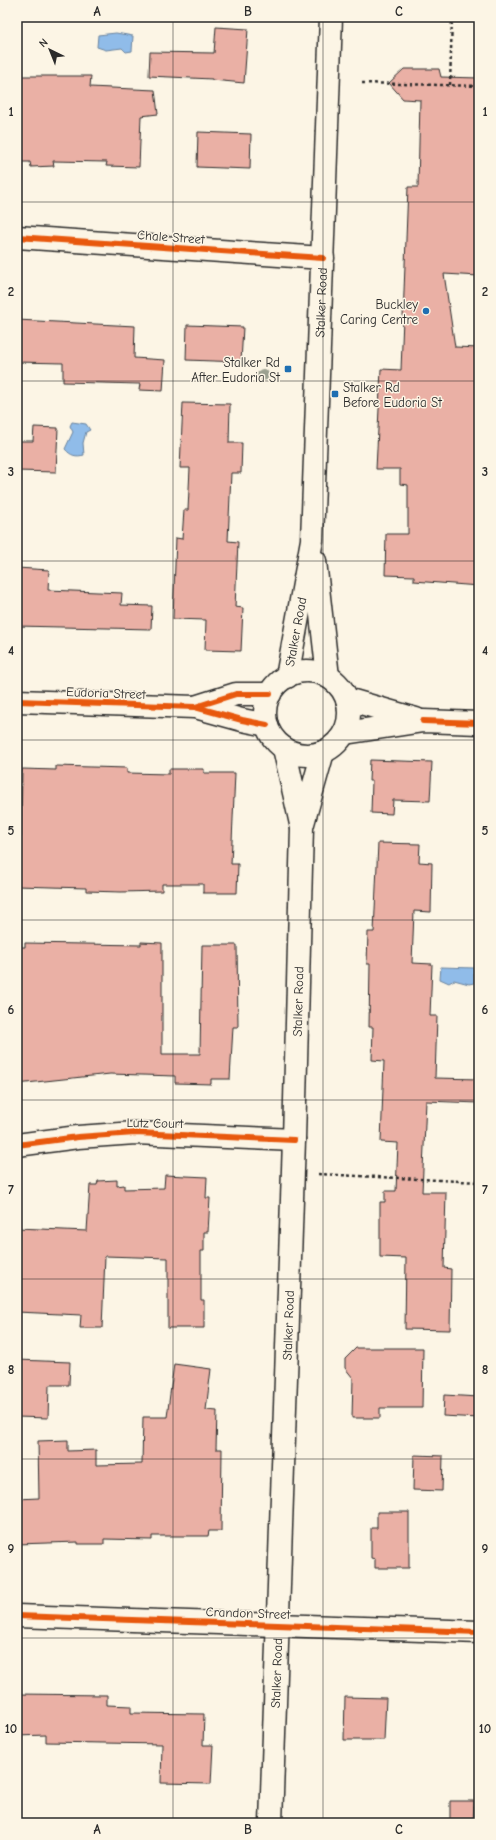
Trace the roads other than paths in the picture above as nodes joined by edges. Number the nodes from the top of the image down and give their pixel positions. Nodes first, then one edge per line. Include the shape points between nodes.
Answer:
1 (331, 17) edge
2 (17, 237) edge
3 (323, 258) junction
4 (312, 540) junction
5 (287, 677) junction
6 (328, 677) junction
7 (270, 694) junction
8 (347, 699) junction
9 (17, 701) edge
10 (195, 707) junction
11 (423, 721) junction
12 (479, 722) edge
13 (267, 725) junction
14 (345, 733) junction
15 (284, 748) junction
16 (323, 752) junction
17 (302, 827) junction
18 (294, 1140) junction
19 (17, 1145) edge
20 (17, 1616) edge
21 (277, 1625) junction
22 (479, 1632) edge
23 (271, 1823) edge

1 - 3 main road, Stalker Road
2 - 3 main road, Chale Street
3 - 4 main road, Stalker Road
4 - 5 main road, Stalker Road
4 - 6 main road, Stalker Road
5 - 6 main road via 300,672 315,672
5 - 7 main road
6 - 8 main road via 339,686
7 - 10 main road, Eudoria Street via 236,694
7 - 13 main road via 266,711
8 - 11 main road
8 - 14 main road via 349,710
9 - 10 main road, Eudoria Street
10 - 13 main road, Eudoria Street
11 - 12 main road
11 - 14 main road
13 - 15 main road via 271,734
14 - 16 main road via 336,744
15 - 16 main road via 296,754 310,755
15 - 17 main road, Stalker Road
16 - 17 main road, Stalker Road
17 - 18 main road, Stalker Road
18 - 19 main road, Lutz Court via 135,1132
18 - 21 main road, Stalker Road
20 - 21 main road, Crandon Street
21 - 22 main road, Crandon Street
21 - 23 main road, Stalker Road

